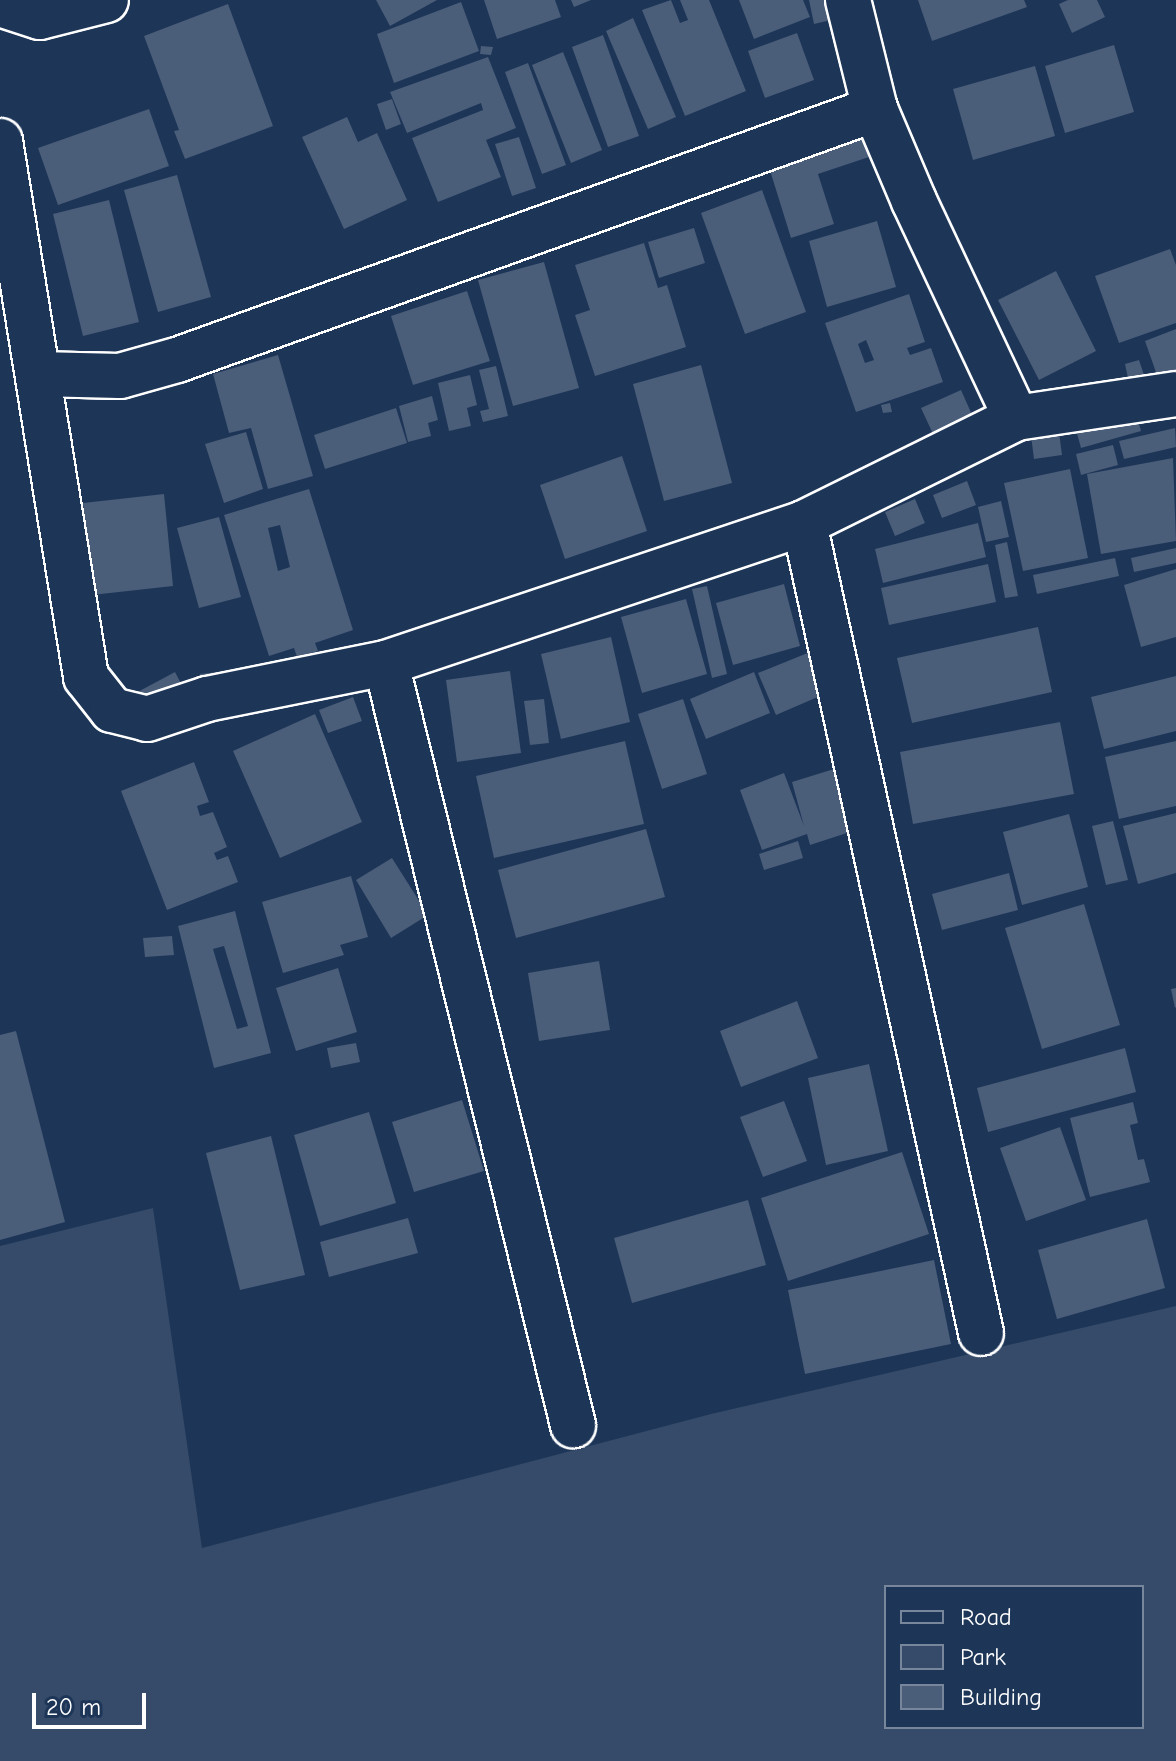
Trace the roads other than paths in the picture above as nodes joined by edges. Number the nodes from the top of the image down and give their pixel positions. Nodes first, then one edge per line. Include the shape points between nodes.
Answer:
1 (106, 0) edge
2 (848, 0) edge
3 (0, 4) edge
4 (875, 109) junction
5 (0, 141) edge
6 (38, 374) junction
7 (1176, 394) edge
8 (1016, 418) junction
9 (804, 523) junction
10 (386, 663) junction
11 (981, 1333) dead end
12 (573, 1425) dead end

1 - 3 street via 40,17
2 - 4 street
4 - 6 street via 177,360 120,376
4 - 8 street
5 - 6 street
6 - 10 street via 86,677 112,710 147,719 207,699
7 - 8 street
8 - 9 street
9 - 10 street
9 - 11 street
10 - 12 street

